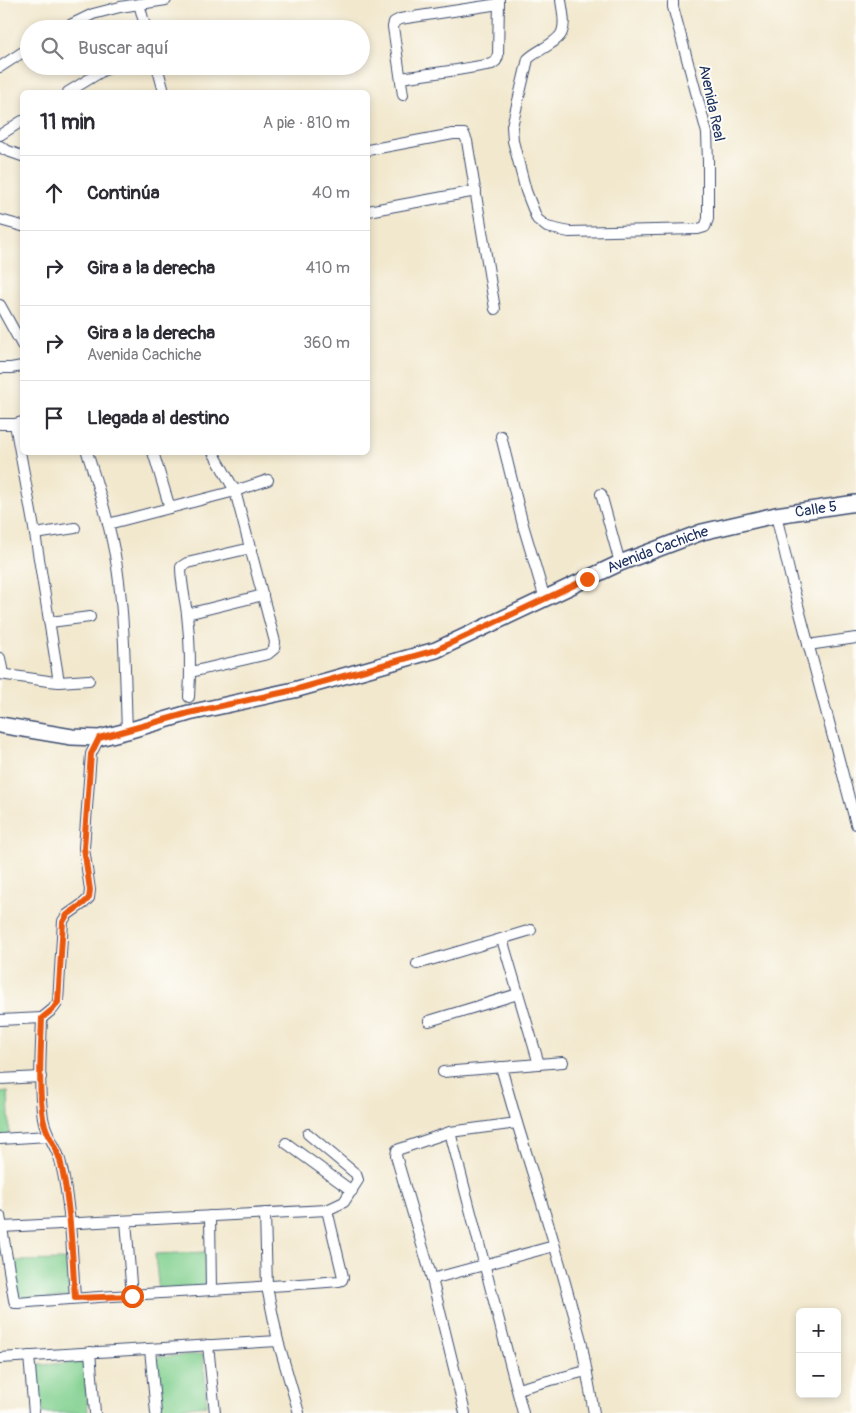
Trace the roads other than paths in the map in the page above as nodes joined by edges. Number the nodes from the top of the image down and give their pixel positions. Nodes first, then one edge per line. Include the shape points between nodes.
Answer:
1 (99, 0) edge
2 (166, 0) edge
3 (561, 0) edge
4 (673, 0) edge
5 (499, 2) edge
6 (138, 4) junction
7 (102, 12) junction
8 (79, 20) edge
9 (143, 20) edge
10 (20, 54) edge
11 (0, 67) edge
12 (96, 75) edge
13 (159, 75) edge
14 (401, 78) junction
15 (71, 90) edge
16 (163, 90) edge
17 (403, 95) dead end
18 (20, 122) edge
19 (0, 134) edge
20 (0, 146) edge
21 (370, 150) edge
22 (20, 155) edge
23 (476, 191) junction
24 (370, 211) edge
25 (0, 220) edge
26 (20, 225) edge
27 (0, 305) edge
28 (495, 308) dead end
29 (20, 341) edge
30 (20, 366) edge
31 (0, 368) edge
32 (19, 423) edge
33 (0, 424) edge
34 (501, 436) dead end
35 (24, 455) edge
36 (88, 455) edge
37 (154, 455) edge
38 (215, 455) edge
39 (268, 480) dead end
40 (235, 491) junction
41 (601, 494) dead end
42 (856, 503) edge
43 (170, 508) junction
44 (776, 515) junction
45 (108, 524) junction
46 (75, 528) dead end
47 (35, 534) junction
48 (251, 548) junction
49 (620, 563) junction
50 (263, 595) junction
51 (545, 599) junction
52 (187, 614) junction
53 (90, 617) dead end
54 (50, 622) junction
55 (856, 638) edge
56 (808, 645) junction
57 (0, 658) edge
58 (191, 672) junction
59 (1, 674) edge
60 (89, 680) dead end
61 (59, 682) junction
62 (189, 697) dead end
63 (0, 725) edge
64 (127, 731) junction
65 (99, 738) junction
66 (856, 824) edge
67 (531, 930) dead end
68 (502, 940) junction
69 (417, 964) dead end
70 (518, 994) junction
71 (42, 1018) junction
72 (0, 1020) edge
73 (430, 1021) dead end
74 (563, 1062) dead end
75 (539, 1064) junction
76 (501, 1067) junction
77 (444, 1072) dead end
78 (41, 1077) junction
79 (0, 1079) edge
80 (517, 1123) junction
81 (450, 1132) junction
82 (308, 1134) dead end
83 (48, 1136) junction
84 (0, 1139) edge
85 (286, 1143) dead end
86 (352, 1191) junction
87 (327, 1210) junction
88 (265, 1213) junction
89 (0, 1216) edge
90 (210, 1216) junction
91 (126, 1221) junction
92 (70, 1224) junction
93 (2, 1228) junction
94 (554, 1246) junction
95 (484, 1265) junction
96 (432, 1279) junction
97 (267, 1287) junction
98 (211, 1290) junction
99 (132, 1296) junction
100 (75, 1298) junction
101 (278, 1341) junction
102 (208, 1345) junction
103 (150, 1349) junction
104 (90, 1352) junction
105 (29, 1356) junction
106 (0, 1358) edge
107 (586, 1371) junction
108 (517, 1389) junction
109 (34, 1413) edge
110 (95, 1413) edge
111 (156, 1413) edge
112 (215, 1413) edge
113 (299, 1413) edge
114 (466, 1413) edge
115 (523, 1413) edge
116 (594, 1413) edge

1 - 7 street
2 - 6 street
3 - 4 street, Avenida Real via 563,31 557,40 528,59 512,126 526,191 537,219 547,227 569,232 690,230 705,226 708,219 706,133
5 - 14 street via 496,61
5 - 14 street via 394,22
6 - 7 street
6 - 9 street
7 - 8 street
10 - 11 street
12 - 15 street
13 - 16 street
14 - 17 street
18 - 19 street
20 - 22 street
21 - 23 street via 464,134
23 - 24 street
23 - 28 street
25 - 26 street
27 - 29 street
30 - 31 street
32 - 33 street
34 - 51 street
35 - 47 street
36 - 45 street
37 - 43 street
38 - 40 street
39 - 40 street
40 - 43 street
40 - 48 street
41 - 49 street
42 - 44 street, Calle 5
43 - 45 street
44 - 49 street, Avenida Cachiche via 702,532
44 - 56 street
45 - 64 street via 117,568 122,622
46 - 47 street
47 - 54 street
48 - 50 street
48 - 52 street via 181,567
49 - 51 street, Avenida Cachiche
50 - 52 street
50 - 58 street via 274,649 268,654
51 - 64 street, Avenida Cachiche via 436,650 294,690 189,713
52 - 58 street
53 - 54 street
54 - 61 street
55 - 56 street
56 - 66 street
57 - 59 street
58 - 62 street
59 - 61 street
60 - 61 street
63 - 65 street, Avenida Cachiche
64 - 65 street, Avenida Cachiche
65 - 71 street via 91,754 84,848 89,898 63,922 58,1002
67 - 68 street
68 - 69 street
68 - 70 street
70 - 73 street
70 - 75 street
71 - 72 street
71 - 78 street
74 - 75 street
75 - 76 street
76 - 77 street
76 - 80 street
78 - 79 street
78 - 83 street via 43,1118
80 - 81 street
80 - 94 street
81 - 95 street
81 - 96 street via 397,1150 396,1156
82 - 86 street via 356,1174 358,1180
83 - 84 street
83 - 92 street via 61,1162
85 - 86 street
86 - 87 street via 344,1202
87 - 88 street
87 - 97 street via 342,1280
88 - 90 street
88 - 97 street
89 - 93 street
90 - 91 street
90 - 98 street
91 - 92 street
91 - 99 street
92 - 93 street
92 - 100 street
93 - 100 street via 15,1302
94 - 95 street
94 - 107 street via 581,1340
95 - 96 street
95 - 108 street
96 - 114 street
97 - 98 street
97 - 101 street
98 - 99 street
99 - 100 street
101 - 102 street
101 - 113 street
102 - 103 street
102 - 112 street
103 - 104 street
103 - 111 street
104 - 105 street
104 - 110 street
105 - 106 street
105 - 109 street
107 - 108 street
107 - 116 street
108 - 115 street

